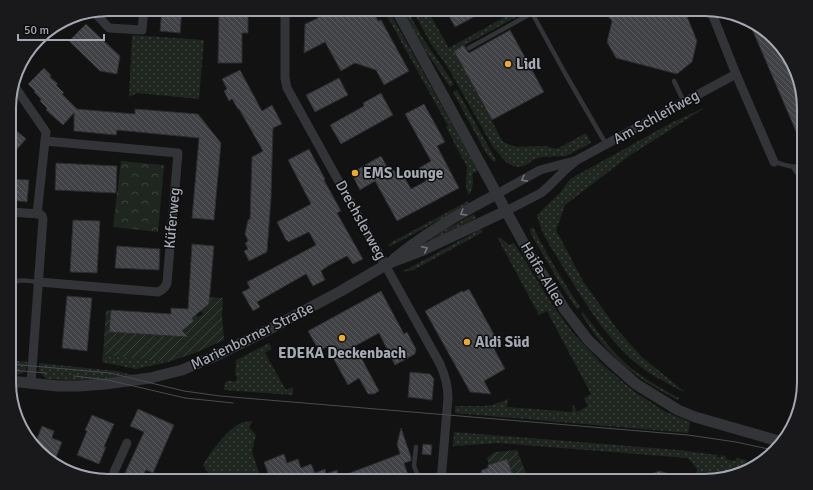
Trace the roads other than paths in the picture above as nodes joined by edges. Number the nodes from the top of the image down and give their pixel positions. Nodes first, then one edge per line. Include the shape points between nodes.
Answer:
1 (143, 16) edge
2 (285, 16) edge
3 (400, 16) edge
4 (527, 16) edge
5 (534, 16) edge
6 (99, 17) edge
7 (713, 17) edge
8 (469, 48) dead end
9 (736, 74) junction
10 (674, 81) dead end
11 (18, 91) edge
12 (684, 102) junction
13 (45, 141) junction
14 (606, 144) junction
15 (577, 160) junction
16 (774, 162) joint
17 (793, 167) junction
18 (797, 167) edge
19 (797, 173) dead end
20 (497, 194) junction
21 (506, 211) junction
22 (16, 212) edge
23 (37, 214) junction
24 (387, 264) junction
25 (16, 281) edge
26 (39, 282) junction
27 (16, 382) edge
28 (31, 383) junction
29 (776, 440) edge
30 (127, 443) dead end
31 (416, 447) dead end
32 (113, 474) edge
33 (417, 474) edge
34 (442, 474) edge

1 - 6 street via 142,30 109,28
2 - 24 street, Drechslerweg via 286,84
3 - 20 street, Haifa-Allee
4 - 8 lane
5 - 14 lane
7 - 9 street
9 - 12 street, Am Schleifweg
9 - 16 street
10 - 12 lane
11 - 13 street via 46,132
12 - 14 street, Am Schleifweg
13 - 23 street
13 - 26 street, Küferweg via 178,153 165,288 158,292
14 - 15 street, Am Schleifweg
15 -> 20 street, Am Schleifweg via 540,170
15 - 21 street, Am Schleifweg via 541,193
16 - 17 lane
17 - 18 lane
17 - 19 lane
20 - 21 street, Haifa-Allee
20 -> 24 street, Marienborner Straße via 424,236
24 -> 21 street, Marienborner Straße
21 - 29 street, Haifa-Allee via 565,310 588,340 636,384 695,418
22 - 23 street
23 - 26 street via 43,219
24 - 28 street, Marienborner Straße via 268,330 182,370 150,378 105,384 58,386
24 - 34 street, Drechslerweg via 445,376 448,398
25 - 26 lane
26 - 28 street
27 - 28 street, Marienborner Straße
30 - 32 street
31 - 33 lane via 414,466

